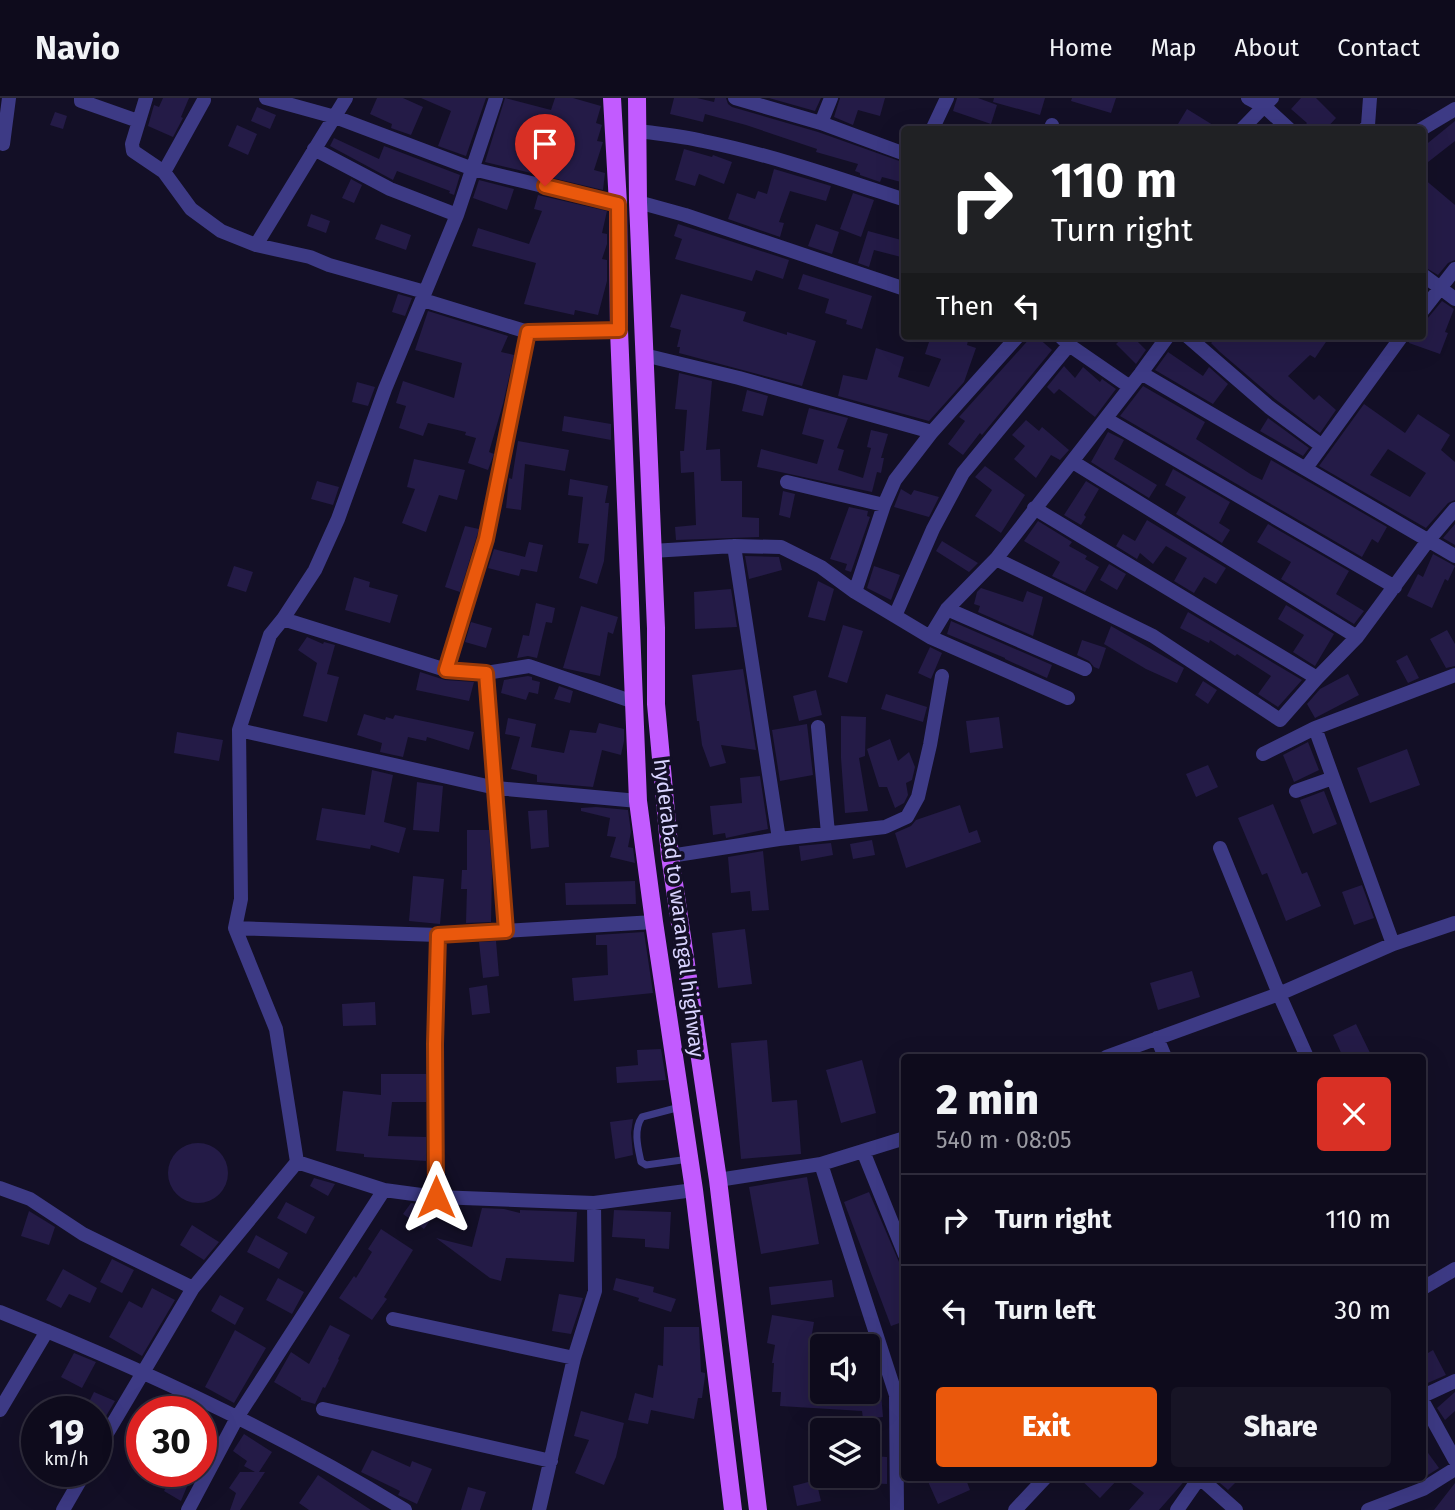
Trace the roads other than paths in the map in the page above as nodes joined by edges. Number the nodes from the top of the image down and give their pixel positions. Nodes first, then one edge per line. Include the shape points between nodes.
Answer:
1 (9, 98) edge
2 (146, 98) edge
3 (266, 98) edge
4 (346, 98) edge
5 (496, 98) edge
6 (611, 98) edge
7 (637, 98) edge
8 (734, 98) edge
9 (831, 98) edge
10 (947, 98) edge
11 (1248, 98) edge
12 (1370, 98) edge
13 (80, 99) edge
14 (204, 100) dead end
15 (1268, 102) edge
16 (1455, 109) edge
17 (335, 117) junction
18 (138, 121) junction
19 (821, 123) junction
20 (934, 126) edge
21 (1245, 126) edge
22 (1287, 126) edge
23 (1367, 126) edge
24 (1426, 126) edge
25 (639, 131) junction
26 (3, 144) dead end
27 (314, 149) junction
28 (901, 153) edge
29 (473, 169) junction
30 (164, 172) junction
31 (901, 199) edge
32 (638, 202) junction
33 (618, 204) junction
34 (457, 215) junction
35 (256, 245) junction
36 (1455, 269) edge
37 (1426, 277) edge
38 (1440, 287) junction
39 (901, 288) edge
40 (424, 296) junction
41 (1455, 299) edge
42 (1426, 306) edge
43 (619, 330) junction
44 (528, 332) junction
45 (1014, 340) edge
46 (1165, 340) edge
47 (1192, 340) edge
48 (1399, 340) edge
49 (1065, 341) edge
50 (644, 355) junction
51 (1141, 373) junction
52 (1130, 387) junction
53 (1106, 419) junction
54 (932, 432) junction
55 (1322, 446) junction
56 (1073, 463) junction
57 (1306, 468) junction
58 (788, 482) dead end
59 (884, 505) junction
60 (1034, 508) junction
61 (1455, 509) edge
62 (1427, 542) junction
63 (733, 546) junction
64 (652, 551) junction
65 (1455, 556) edge
66 (996, 559) junction
67 (1395, 587) junction
68 (855, 592) junction
69 (947, 609) junction
70 (895, 616) junction
71 (284, 619) junction
72 (930, 637) junction
73 (1357, 637) junction
74 (1085, 669) dead end
75 (446, 670) junction
76 (486, 673) junction
77 (1455, 675) edge
78 (942, 676) dead end
79 (1317, 677) junction
80 (1068, 698) dead end
81 (634, 702) junction
82 (818, 727) dead end
83 (1315, 728) junction
84 (239, 730) junction
85 (1263, 754) dead end
86 (1333, 778) junction
87 (496, 788) junction
88 (1296, 791) dead end
89 (638, 801) junction
90 (828, 833) junction
91 (779, 839) junction
92 (1220, 848) dead end
93 (670, 856) junction
94 (654, 922) junction
95 (1455, 923) edge
96 (235, 928) junction
97 (506, 931) junction
98 (438, 935) junction
99 (1393, 944) junction
100 (1279, 993) junction
101 (1157, 1038) junction
102 (1113, 1054) edge
103 (1164, 1054) edge
104 (1306, 1054) edge
105 (681, 1107) junction
106 (901, 1139) edge
107 (863, 1151) junction
108 (689, 1159) junction
109 (297, 1162) junction
110 (821, 1164) junction
111 (718, 1180) junction
112 (0, 1188) edge
113 (694, 1189) junction
114 (384, 1190) junction
115 (436, 1197) junction
116 (594, 1203) junction
117 (901, 1245) edge
118 (1455, 1269) edge
119 (1426, 1286) edge
120 (193, 1288) junction
121 (0, 1312) edge
122 (393, 1319) dead end
123 (47, 1331) junction
124 (574, 1358) junction
125 (141, 1374) junction
126 (1455, 1381) edge
127 (1426, 1395) edge
128 (1426, 1407) edge
129 (323, 1409) dead end
130 (0, 1410) edge
131 (238, 1416) junction
132 (112, 1424) edge
133 (1455, 1460) edge
134 (551, 1461) junction
135 (1455, 1469) edge
136 (1042, 1481) edge
137 (1197, 1481) edge
138 (1204, 1481) edge
139 (76, 1487) edge
140 (63, 1510) edge
141 (188, 1510) edge
142 (405, 1510) edge
143 (539, 1510) edge
144 (733, 1510) edge
145 (758, 1510) edge
146 (897, 1510) edge
147 (1015, 1510) edge
148 (1177, 1510) edge
149 (1236, 1510) edge
150 (1368, 1510) edge

1 - 26 street
2 - 18 street
3 - 17 street
4 - 17 street
5 - 29 street
6 - 33 main road, hyderabad to warangal highway
7 - 25 main road
8 - 19 street
9 - 19 street
10 - 20 street
11 - 15 street
12 - 23 street
13 - 18 street
14 - 30 street
15 - 21 street
15 - 22 street
16 - 24 street
17 - 27 street
17 - 29 street
18 - 30 street via 133,151
19 - 28 street
25 - 31 street via 729,147
25 - 32 main road
27 - 34 street via 390,189
27 - 35 street
29 - 33 street
29 - 34 street
30 - 35 street via 191,208 221,231
32 - 39 street
32 - 50 main road
33 - 43 main road, hyderabad to warangal highway
34 - 40 street
35 - 40 street via 300,254
36 - 38 street
37 - 38 street
38 - 41 street
38 - 42 street
40 - 44 street
40 - 71 street via 329,539
43 - 44 street
43 - 81 main road, hyderabad to warangal highway
44 - 75 street via 486,539
45 - 54 street
46 - 51 street
47 - 55 street
48 - 55 street
49 - 52 street
49 - 70 street via 963,473
50 - 54 street
50 - 64 main road
51 - 52 street
51 - 57 street
52 - 53 street
53 - 56 street
53 - 67 street
54 - 59 street via 895,480
55 - 57 street
56 - 60 street
56 - 73 street
57 - 62 street
58 - 59 street
59 - 68 street
60 - 66 street
60 - 79 street
61 - 62 street
62 - 65 street
62 - 67 street
63 - 64 street
63 - 68 street via 781,547 821,567
63 - 91 street
64 - 93 main road via 656,704
66 - 69 street
66 - 79 street via 1153,636 1280,720
67 - 73 street
68 - 70 street
69 - 72 street
69 - 74 street
70 - 72 street
71 - 75 street
71 - 84 street via 270,635
72 - 80 street
73 - 79 street
75 - 76 street
76 - 81 street via 529,666
76 - 87 street
77 - 83 street
78 - 90 street via 918,797 906,817 885,827
81 - 89 main road, hyderabad to warangal highway
82 - 90 street
83 - 85 street
83 - 86 street
84 - 87 street
84 - 96 street via 240,899
86 - 88 street
86 - 99 street
87 - 89 street
87 - 97 street
89 - 94 main road, hyderabad to warangal highway
90 - 91 street
91 - 93 street
92 - 100 street
93 - 111 main road
94 - 97 street
94 - 105 main road, hyderabad to warangal highway
95 - 99 street
96 - 98 street
96 - 109 street via 276,1029
97 - 98 street
98 - 115 street
99 - 100 street
100 - 101 street
100 - 104 street
101 - 102 street
101 - 103 street
105 - 108 main road, hyderabad to warangal highway
105 - 108 lane via 642,1117 637,1125 639,1153 646,1165
106 - 107 street
107 - 110 street
107 - 117 street
108 - 113 main road, hyderabad to warangal highway
109 - 114 street
109 - 120 street
110 - 111 street
110 - 146 street via 897,1395
111 - 145 main road
112 - 120 street via 30,1199 83,1234
113 - 116 street
113 - 144 main road, hyderabad to warangal highway
114 - 115 street
114 - 131 street
115 - 116 street
116 - 124 street via 595,1291
118 - 119 street
120 - 125 street
121 - 123 street
122 - 124 street
123 - 125 street
123 - 130 street
124 - 134 street
125 - 131 street
125 - 132 street
126 - 127 street
128 - 133 street
129 - 134 street
131 - 141 street
131 - 142 street
134 - 143 street
135 - 150 street via 1423,1489
136 - 147 street
137 - 148 street
138 - 149 street
139 - 140 street

